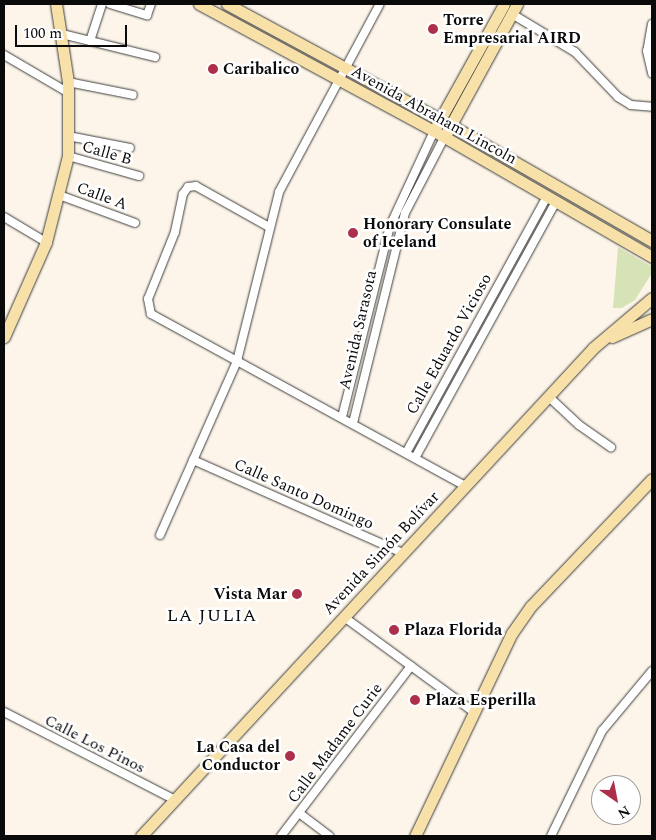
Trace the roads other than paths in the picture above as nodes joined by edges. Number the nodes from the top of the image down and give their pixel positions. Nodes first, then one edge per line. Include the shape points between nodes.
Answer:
1 (102, 4) edge
2 (110, 4) edge
3 (151, 4) edge
4 (199, 4) edge
5 (227, 4) edge
6 (380, 4) edge
7 (504, 4) edge
8 (55, 5) edge
9 (514, 9) edge
10 (652, 24) edge
11 (62, 34) junction
12 (90, 42) junction
13 (4, 55) edge
14 (155, 57) dead end
15 (345, 69) junction
16 (652, 72) edge
17 (339, 80) junction
18 (69, 88) junction
19 (133, 95) dead end
20 (652, 107) edge
21 (445, 123) junction
22 (434, 131) junction
23 (68, 136) junction
24 (444, 138) junction
25 (130, 148) dead end
26 (68, 156) junction
27 (139, 176) dead end
28 (557, 187) junction
29 (59, 195) junction
30 (551, 199) junction
31 (4, 217) edge
32 (135, 223) dead end
33 (269, 227) junction
34 (652, 241) edge
35 (46, 242) junction
36 (652, 257) edge
37 (381, 260) junction
38 (391, 262) junction
39 (490, 298) junction
40 (652, 298) edge
41 (500, 302) junction
42 (652, 319) edge
43 (4, 337) edge
44 (593, 348) junction
45 (359, 350) junction
46 (369, 352) junction
47 (236, 361) junction
48 (549, 397) junction
49 (342, 417) junction
50 (353, 423) junction
51 (611, 447) dead end
52 (406, 452) junction
53 (415, 458) junction
54 (193, 460) junction
55 (652, 479) edge
56 (466, 486) junction
57 (160, 535) dead end
58 (403, 553) junction
59 (344, 617) junction
60 (411, 666) junction
61 (652, 671) edge
62 (4, 712) edge
63 (474, 712) junction
64 (175, 800) junction
65 (299, 813) junction
66 (141, 836) edge
67 (281, 836) edge
68 (329, 836) edge
69 (415, 836) edge
70 (551, 836) edge

1 - 12 street
2 - 3 street via 147,15
4 - 17 main road, Avenida Abraham Lincoln
5 - 15 main road, Avenida Abraham Lincoln
6 - 15 street
7 - 21 main road, Avenida Sarasota
8 - 11 main road
9 - 20 street via 575,52 618,98 631,105
9 - 21 main road, Avenida Sarasota
10 - 16 street via 647,51
11 - 12 street
11 - 18 main road
12 - 14 street
13 - 18 street
15 - 17 street
15 - 21 main road, Avenida Abraham Lincoln
17 - 22 main road, Avenida Abraham Lincoln
17 - 33 street via 280,192
18 - 19 street
18 - 23 main road
21 - 22 main road, Avenida Sarasota
21 - 24 main road, Avenida Sarasota
21 - 28 main road, Avenida Abraham Lincoln
22 - 24 main road, Avenida Abraham Lincoln
22 - 37 street, Avenida Sarasota via 396,208
23 - 25 street, Calle B
23 - 26 main road
24 - 30 main road, Avenida Abraham Lincoln
24 - 38 street, Avenida Sarasota via 405,213
26 - 27 street, Calle B
26 - 29 main road
28 - 30 main road
28 - 34 main road, Avenida Abraham Lincoln
29 - 32 street, Calle A
29 - 35 main road
30 - 36 main road, Avenida Abraham Lincoln
30 - 39 street, Calle Eduardo Vicioso
30 - 41 street, Calle Eduardo Vicioso
31 - 35 street
33 - 47 street
33 - 47 street via 196,186 188,186 183,194 175,232 148,299 148,309 155,317
35 - 43 main road
37 - 38 street
37 - 45 street, Avenida Sarasota
38 - 46 street, Avenida Sarasota
39 - 41 street
39 - 52 street, Calle Eduardo Vicioso
40 - 44 main road, Avenida Simón Bolívar
41 - 53 street, Calle Eduardo Vicioso
42 - 44 main road
44 - 48 main road, Avenida Simón Bolívar
45 - 46 street
45 - 49 street, Avenida Sarasota
46 - 50 street, Avenida Sarasota
47 - 49 street
47 - 54 street
48 - 51 street via 579,425
48 - 56 main road, Avenida Simón Bolívar
49 - 50 street
50 - 52 street
52 - 53 street
53 - 56 street
54 - 57 street
54 - 58 street, Calle Santo Domingo
55 - 63 main road via 532,606 505,645
56 - 58 main road, Avenida Simón Bolívar
58 - 59 main road, Avenida Simón Bolívar
59 - 60 street
59 - 64 main road, Avenida Simón Bolívar
60 - 63 street
60 - 65 street, Calle Madame Curie
61 - 70 street via 602,731
62 - 64 street, Calle Los Pinos
63 - 69 main road
64 - 66 main road, Avenida Simón Bolívar
65 - 67 street, Calle Madame Curie
65 - 68 street

